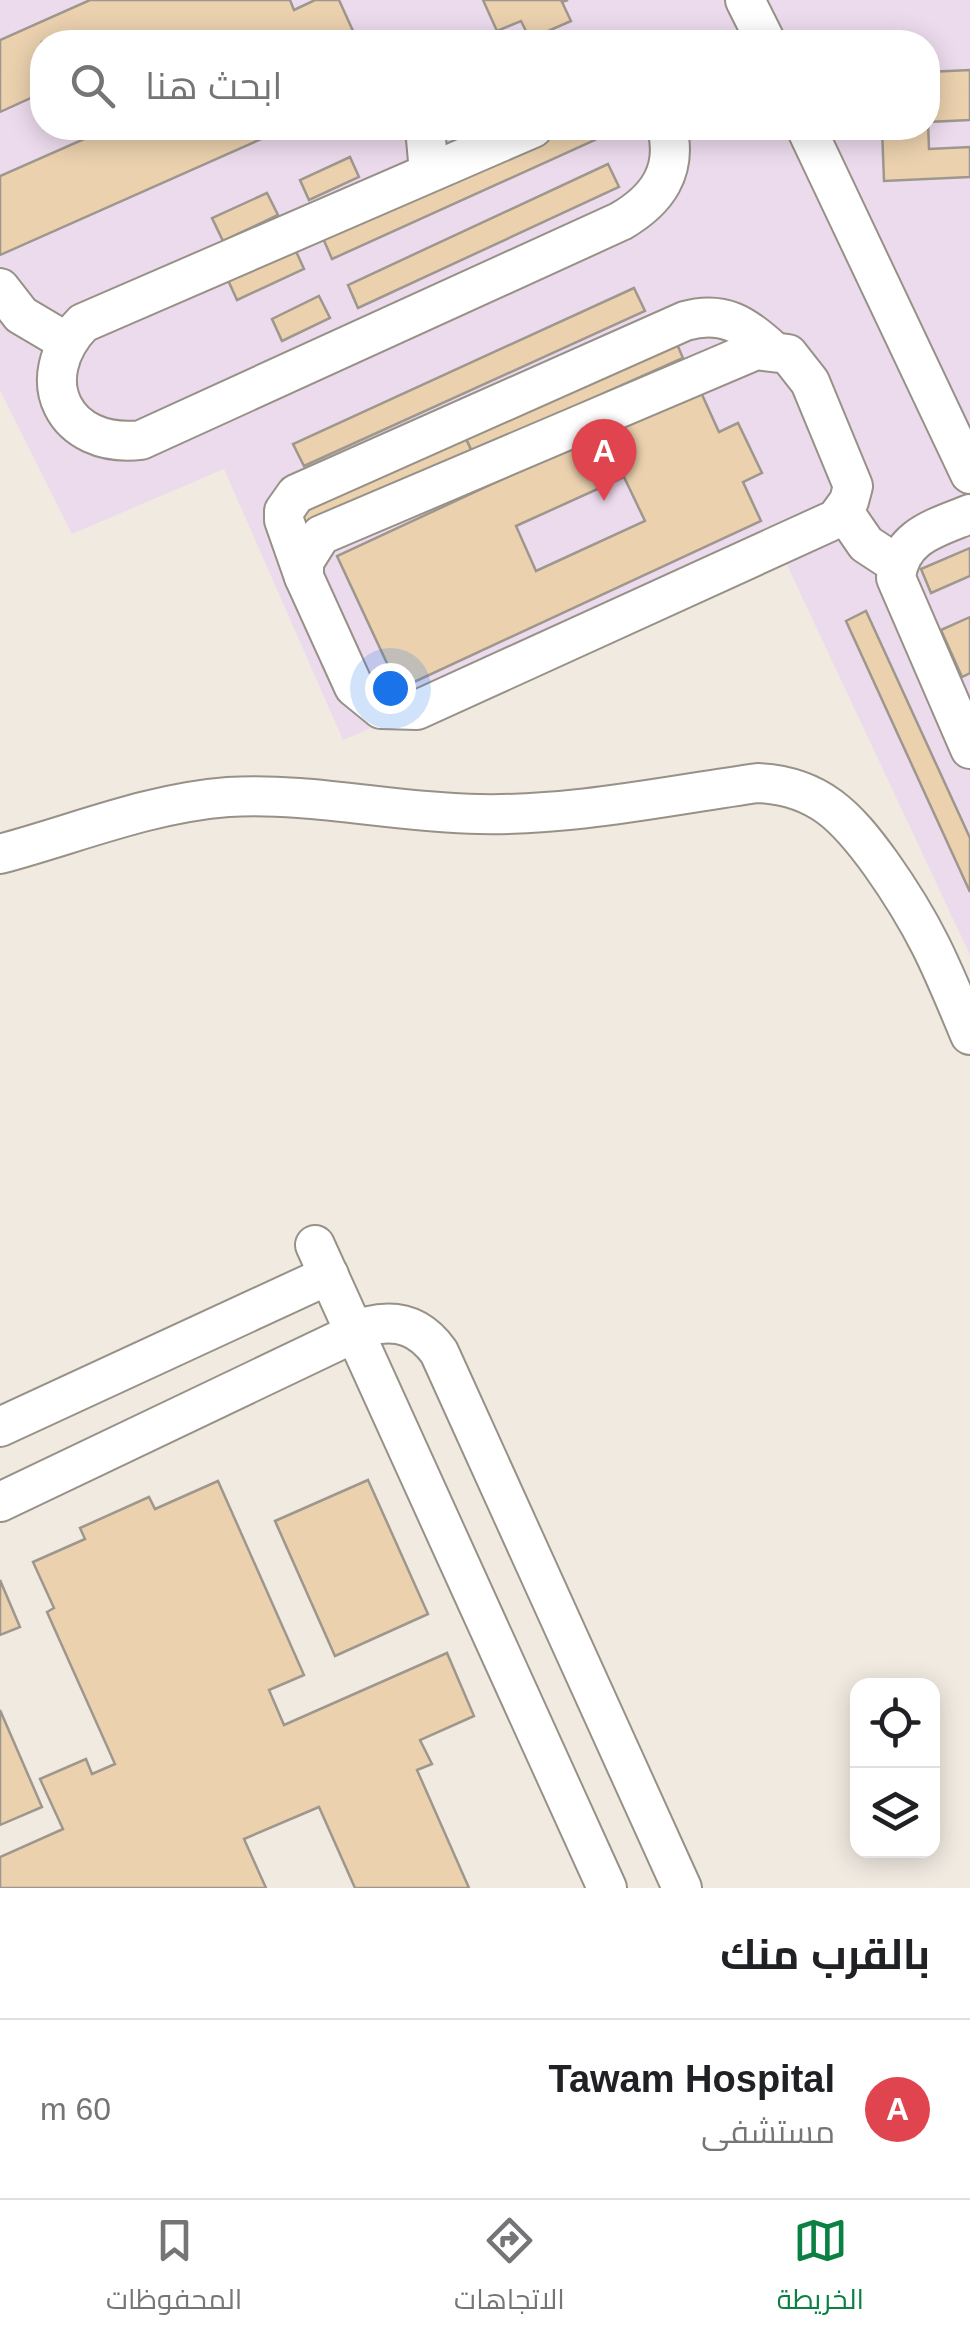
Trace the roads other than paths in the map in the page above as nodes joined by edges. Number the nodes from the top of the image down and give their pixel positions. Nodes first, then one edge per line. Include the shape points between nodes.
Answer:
1 (426, 140) edge
2 (505, 140) edge
3 (668, 140) edge
4 (812, 140) edge
5 (429, 172) junction
6 (0, 288) edge
7 (65, 341) junction
8 (772, 350) junction
9 (970, 474) edge
10 (844, 512) junction
11 (970, 514) edge
12 (898, 565) junction
13 (304, 577) junction
14 (970, 749) edge
15 (0, 854) edge
16 (970, 1035) edge
17 (356, 1333) junction
18 (0, 1427) edge
19 (0, 1502) edge
20 (607, 1888) edge
21 (682, 1888) edge

1 - 5 lane
2 - 5 lane
3 - 7 lane via 669,167 660,190 642,208 141,440 96,437 63,407 56,385
4 - 9 lane
5 - 7 lane via 82,323
6 - 7 lane via 21,315
8 - 10 lane via 788,354 810,382 849,472
8 - 13 lane via 735,356 321,536 304,562
8 - 13 lane via 721,316 686,321 296,494 284,520
10 - 12 lane via 866,544
10 - 13 lane via 451,695 399,712 382,709 354,687
11 - 12 lane via 916,538
12 - 14 lane via 898,590
15 - 16 lane via 134,814 230,797 530,814 778,784 819,797 854,826 930,937
17 - 18 lane via 322,1260
17 - 19 lane
17 - 20 lane
17 - 21 lane via 401,1324 417,1329 439,1352

